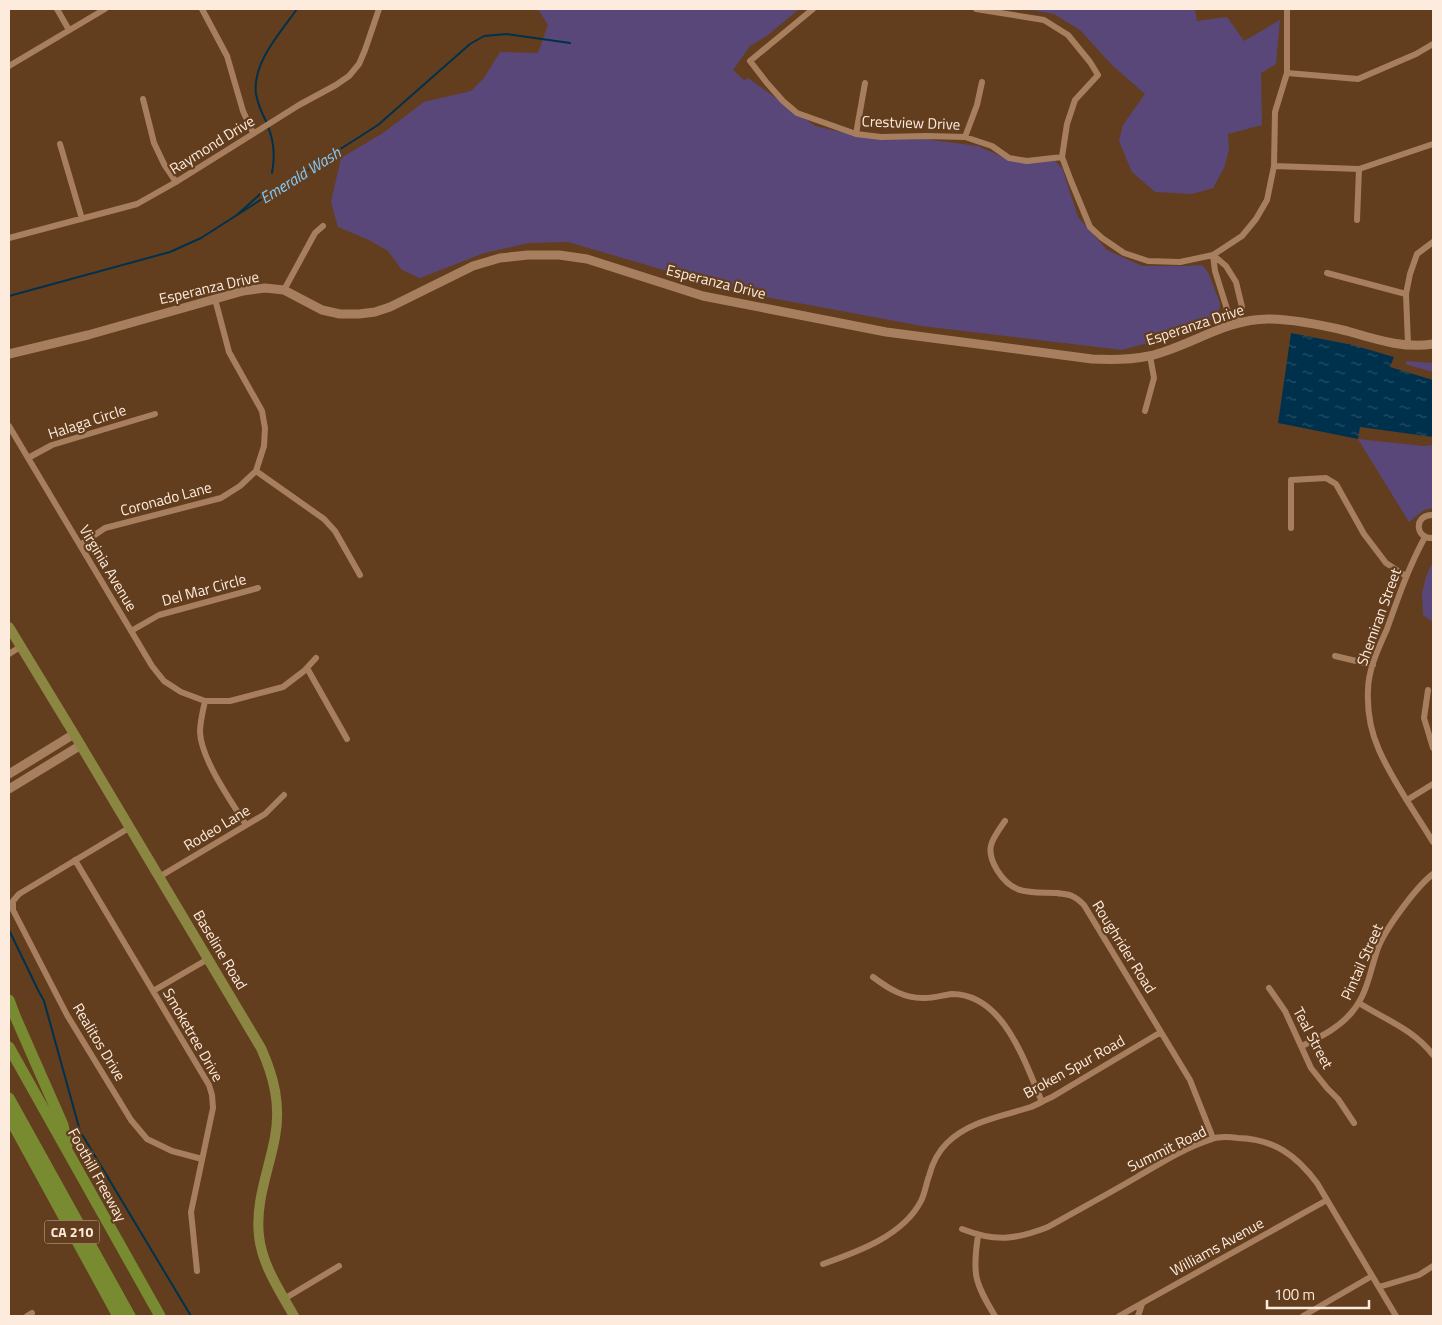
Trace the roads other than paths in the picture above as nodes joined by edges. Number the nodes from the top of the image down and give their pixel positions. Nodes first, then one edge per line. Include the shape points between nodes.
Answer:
1 (57, 9) edge
2 (105, 9) edge
3 (202, 9) edge
4 (379, 9) edge
5 (813, 9) edge
6 (976, 9) edge
7 (1287, 9) edge
8 (69, 30) junction
9 (1433, 44) edge
10 (9, 66) edge
11 (1287, 73) junction
12 (982, 82) dead end
13 (865, 83) dead end
14 (143, 99) dead end
15 (253, 133) junction
16 (856, 134) junction
17 (965, 137) junction
18 (60, 144) dead end
19 (1433, 144) edge
20 (1062, 157) junction
21 (1274, 166) junction
22 (1359, 169) junction
23 (176, 182) junction
24 (82, 219) junction
25 (1357, 220) dead end
26 (323, 226) dead end
27 (9, 238) edge
28 (1433, 242) edge
29 (1213, 255) junction
30 (1327, 273) dead end
31 (1233, 276) junction
32 (1220, 284) junction
33 (284, 290) junction
34 (1406, 294) junction
35 (215, 298) junction
36 (1238, 323) junction
37 (1408, 344) junction
38 (1433, 344) edge
39 (9, 354) edge
40 (1150, 356) junction
41 (1145, 411) dead end
42 (155, 414) dead end
43 (9, 426) edge
44 (28, 458) junction
45 (256, 471) junction
46 (1433, 514) edge
47 (1291, 528) dead end
48 (1425, 537) junction
49 (1433, 538) edge
50 (80, 545) junction
51 (360, 575) dead end
52 (1406, 576) junction
53 (258, 588) dead end
54 (9, 627) edge
55 (131, 631) junction
56 (20, 647) junction
57 (9, 654) edge
58 (1335, 656) dead end
59 (316, 658) dead end
60 (1372, 665) junction
61 (307, 668) junction
62 (1428, 690) dead end
63 (205, 701) junction
64 (74, 734) junction
65 (347, 739) dead end
66 (81, 745) junction
67 (1433, 748) edge
68 (9, 774) edge
69 (1433, 784) edge
70 (9, 789) edge
71 (284, 795) dead end
72 (1407, 800) junction
73 (1005, 821) dead end
74 (246, 825) junction
75 (129, 828) junction
76 (1433, 842) edge
77 (75, 860) junction
78 (1433, 874) edge
79 (159, 877) junction
80 (208, 959) junction
81 (873, 978) dead end
82 (1269, 988) dead end
83 (153, 992) junction
84 (9, 1000) edge
85 (1359, 1003) junction
86 (1161, 1032) junction
87 (1302, 1046) junction
88 (9, 1048) edge
89 (1433, 1056) edge
90 (9, 1060) edge
91 (9, 1098) edge
92 (1042, 1102) junction
93 (9, 1117) edge
94 (1354, 1122) dead end
95 (9, 1135) edge
96 (1213, 1138) junction
97 (26, 1148) junction
98 (70, 1156) junction
99 (202, 1159) junction
100 (1327, 1200) junction
101 (962, 1229) dead end
102 (978, 1236) junction
103 (823, 1264) dead end
104 (339, 1266) dead end
105 (1433, 1266) edge
106 (197, 1271) dead end
107 (1372, 1276) junction
108 (1379, 1287) junction
109 (284, 1299) junction
110 (1142, 1304) junction
111 (118, 1316) edge
112 (130, 1316) edge
113 (151, 1316) edge
114 (160, 1316) edge
115 (294, 1316) edge
116 (995, 1316) edge
117 (1119, 1316) edge
118 (1138, 1316) edge
119 (1303, 1316) edge
120 (1396, 1316) edge

1 - 8 street
2 - 8 street
3 - 15 street via 227,56
4 - 15 street, Raymond Drive via 359,64 349,76
5 - 16 street, Crestview Drive via 750,61 797,113
6 - 20 street via 1044,20 1068,35 1098,75 1075,100
7 - 11 street
8 - 10 street
9 - 11 street via 1358,79
11 - 21 street via 1275,112
12 - 17 street
13 - 16 street
14 - 23 street via 154,142
15 - 23 street, Raymond Drive
16 - 17 street, Crestview Drive
17 - 20 street, Crestview Drive via 992,146 1009,158 1027,161
18 - 24 street
19 - 22 street
20 - 29 street via 1090,227 1124,253 1148,261 1180,262
21 - 22 street
21 - 29 street via 1267,200 1256,219 1242,236
22 - 25 street
23 - 24 street, Raymond Drive via 137,204
24 - 27 street, Raymond Drive
26 - 33 street via 315,233
28 - 34 street via 1417,254
29 - 31 street
29 - 32 street
30 - 34 street
31 - 32 street via 1226,275
31 - 36 street via 1242,307
32 - 36 street via 1227,309
33 - 35 main road, Esperanza Drive via 265,288
33 - 40 main road, Esperanza Drive via 322,310 340,314 367,313 390,307 473,266 500,258 559,255 587,259 703,296 886,332 1092,359
34 - 37 street
35 - 39 main road, Esperanza Drive
35 - 45 street via 228,352 262,411 264,446
36 - 37 main road, Esperanza Drive via 1267,318 1292,320 1376,340
36 - 40 main road, Esperanza Drive
37 - 38 main road, Esperanza Drive
40 - 41 street via 1154,378
42 - 44 street, Halaga Circle via 59,443
43 - 44 street, Virginia Avenue
44 - 50 street, Virginia Avenue
45 - 50 street, Coronado Lane via 221,498 105,528
45 - 51 street via 324,519 335,531
46 - 48 street, Shemiran Street via 1420,521 1420,533
47 - 52 street via 1291,480 1326,478 1336,484 1364,534 1386,563
48 - 49 street
48 - 52 street, Shemiran Street
50 - 55 street, Virginia Avenue
52 - 60 street, Shemiran Street
53 - 55 street, Del Mar Circle via 160,615
54 - 56 main road, Baseline Road
55 - 63 street, Virginia Avenue via 164,681
56 - 57 street
56 - 64 main road, Baseline Road
58 - 60 street
59 - 61 street
60 - 72 street, Shemiran Street via 1368,689 1371,725 1379,750
61 - 63 street via 283,686 230,701
61 - 65 street
62 - 67 street via 1424,718
63 - 74 street via 200,731 203,747
64 - 66 main road, Baseline Road
64 - 68 main road
66 - 70 main road
66 - 75 main road, Baseline Road
69 - 72 street
71 - 74 street, Rodeo Lane via 265,814
72 - 76 street, Shemiran Street
73 - 86 street, Roughrider Road via 990,848 990,856 1002,879 1021,891 1071,895 1084,905
74 - 79 street, Rodeo Lane
75 - 77 street
75 - 79 main road, Baseline Road
77 - 83 street, Smoketree Drive
77 - 99 street, Realitos Drive via 19,894 13,901 13,910 67,1015 131,1120 147,1139
78 - 85 street, Pintail Street via 1420,885 1384,935
79 - 80 main road, Baseline Road
80 - 83 street
80 - 109 main road, Baseline Road via 261,1048 275,1088 275,1136 258,1216 263,1255
81 - 92 street via 905,996 960,995 986,1005 1019,1048
82 - 87 street, Teal Street via 1286,1011
83 - 99 street, Smoketree Drive via 212,1095 213,1108
84 - 98 highway via 63,1125
85 - 87 street, Pintail Street via 1337,1027
85 - 89 street via 1405,1028
86 - 92 street, Broken Spur Road
86 - 96 street, Roughrider Road via 1190,1080
87 - 94 street, Teal Street via 1311,1068
88 - 98 highway, Foothill Freeway / CA 210
90 - 113 highway
91 - 112 highway
92 - 103 street, Broken Spur Road via 963,1130 947,1143 937,1158 920,1202 908,1219 868,1247
93 - 97 highway, CA 210
95 - 97 highway
96 - 100 street, Summit Road via 1250,1138 1283,1150 1309,1172
96 - 102 street, Summit Road via 1170,1158 1048,1227 1010,1238
97 - 111 highway, CA 210
98 - 114 highway, Foothill Freeway / CA 210
99 - 106 street, Smoketree Drive via 191,1212
100 - 107 street, Summit Road
100 - 110 street, Williams Avenue
101 - 102 street, Summit Road
102 - 116 street via 975,1274 980,1291
104 - 109 street
105 - 108 street via 1419,1275
107 - 108 street, Summit Road
107 - 119 street
108 - 120 street, Summit Road
109 - 115 main road, Baseline Road
110 - 117 street, Williams Avenue
110 - 118 street

